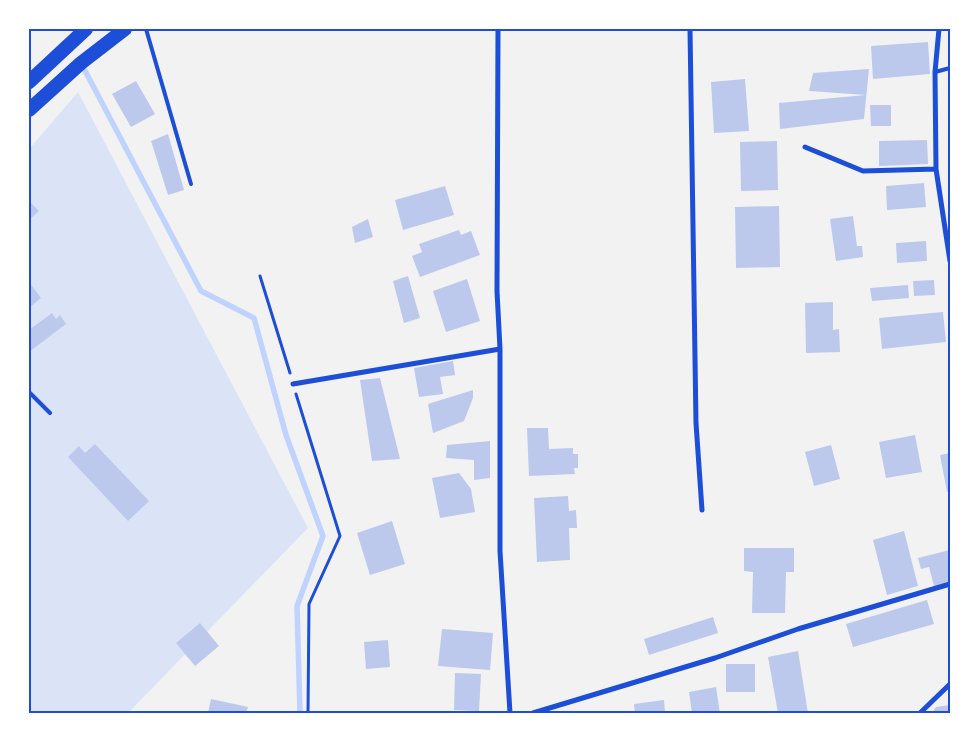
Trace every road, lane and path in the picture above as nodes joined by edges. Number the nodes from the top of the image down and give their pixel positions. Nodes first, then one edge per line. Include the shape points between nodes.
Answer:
1 (86, 29) edge
2 (125, 29) edge
3 (146, 29) edge
4 (498, 29) edge
5 (690, 29) edge
6 (939, 29) edge
7 (950, 68) edge
8 (935, 72) junction
9 (30, 78) edge
10 (29, 110) edge
11 (804, 147) dead end
12 (936, 169) junction
13 (191, 184) dead end
14 (950, 261) edge
15 (260, 276) dead end
16 (500, 349) junction
17 (293, 384) junction
18 (29, 392) edge
19 (50, 413) dead end
20 (702, 510) dead end
21 (950, 584) edge
22 (950, 684) edge
23 (308, 713) edge
24 (510, 713) edge
25 (533, 713) edge
26 (920, 713) edge

1 - 9 highway
2 - 10 highway
3 - 13 lane
4 - 16 street
5 - 20 street via 696,423
6 - 8 street
7 - 8 lane
8 - 12 street
11 - 12 street via 863,171
12 - 14 street
15 - 17 path
16 - 17 street
16 - 24 street via 500,551
17 - 23 path via 340,536 310,604
18 - 19 lane
21 - 25 street
22 - 26 street

